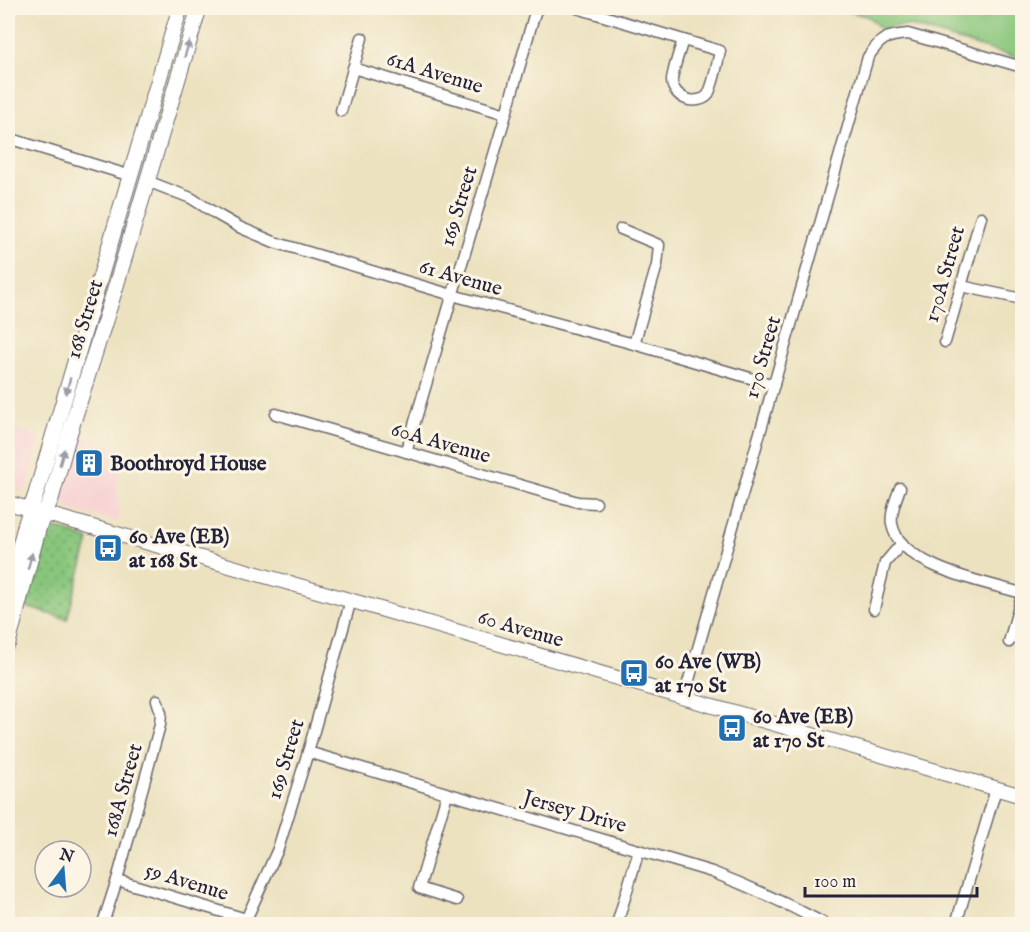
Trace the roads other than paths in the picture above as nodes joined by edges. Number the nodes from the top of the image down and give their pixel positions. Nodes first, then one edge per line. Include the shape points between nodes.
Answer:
1 (180, 8) edge
2 (199, 8) edge
3 (539, 8) edge
4 (577, 8) edge
5 (362, 38) dead end
6 (683, 40) junction
7 (167, 52) junction
8 (1023, 67) edge
9 (353, 68) junction
10 (341, 111) dead end
11 (506, 114) junction
12 (8, 138) edge
13 (131, 176) junction
14 (147, 181) junction
15 (981, 217) dead end
16 (621, 229) dead end
17 (961, 286) junction
18 (115, 289) junction
19 (452, 295) junction
20 (1023, 299) edge
21 (945, 342) dead end
22 (634, 344) junction
23 (774, 385) junction
24 (276, 414) dead end
25 (406, 452) junction
26 (900, 488) dead end
27 (8, 502) edge
28 (596, 502) dead end
29 (38, 511) junction
30 (902, 543) junction
31 (8, 591) edge
32 (1023, 594) edge
33 (351, 600) junction
34 (874, 609) dead end
35 (1009, 642) dead end
36 (8, 644) edge
37 (684, 697) junction
38 (158, 700) dead end
39 (308, 752) junction
40 (996, 789) junction
41 (447, 794) junction
42 (1023, 796) edge
43 (639, 850) junction
44 (117, 880) junction
45 (457, 900) dead end
46 (245, 922) edge
47 (102, 924) edge
48 (617, 924) edge
49 (825, 924) edge
50 (956, 924) edge

1 - 7 main road, 168 Street
14 -> 2 main road, 168 Street
3 - 11 street, 169 Street
4 - 6 street
5 - 9 street, 61A Avenue
6 - 6 street via 672,81 680,96 698,100 706,97 720,51
7 - 13 main road, 168 Street
7 - 14 main road via 165,87 142,168
8 - 23 street, 170 Street via 908,34 890,35 877,43 868,57
9 - 10 street, 61A Avenue
9 - 11 street, 61A Avenue
11 - 19 street, 169 Street
12 - 13 street
13 - 18 main road via 136,185 116,263
13 -> 29 main road, 168 Street
14 - 18 main road, 168 Street
14 - 19 street, 61 Avenue via 191,198 263,238
15 - 17 street, 170A Street
16 - 22 street via 659,244 657,265
17 - 20 street
17 - 21 street, 170A Street
29 -> 18 main road, 168 Street via 51,499
19 - 22 street, 61 Avenue
19 - 25 street, 169 Street
22 - 23 street, 61 Avenue
23 - 37 street, 170 Street
24 - 25 street, 60A Avenue
25 - 28 street, 60A Avenue via 578,502
26 - 30 street via 891,522
27 - 29 street, 60 Avenue
29 - 31 main road, 168 Street
29 - 33 street, 60 Avenue
36 -> 29 main road, 168 Street via 39,526
30 - 32 street via 916,557 946,572
30 - 34 street via 885,564
32 - 35 street
33 - 37 street, 60 Avenue
33 - 39 street, 169 Street
37 - 40 street, 60 Avenue
38 - 44 street, 168A Street via 160,725
39 - 41 street, Jersey Drive
39 - 46 street, 169 Street via 278,849
40 - 42 street, 60 Avenue
40 - 50 street
41 - 43 street, Jersey Drive
41 - 45 street via 419,888
43 - 48 street
43 - 49 street, Jersey Drive via 755,889
44 - 46 street, 59 Avenue
44 - 47 street, 168A Street

